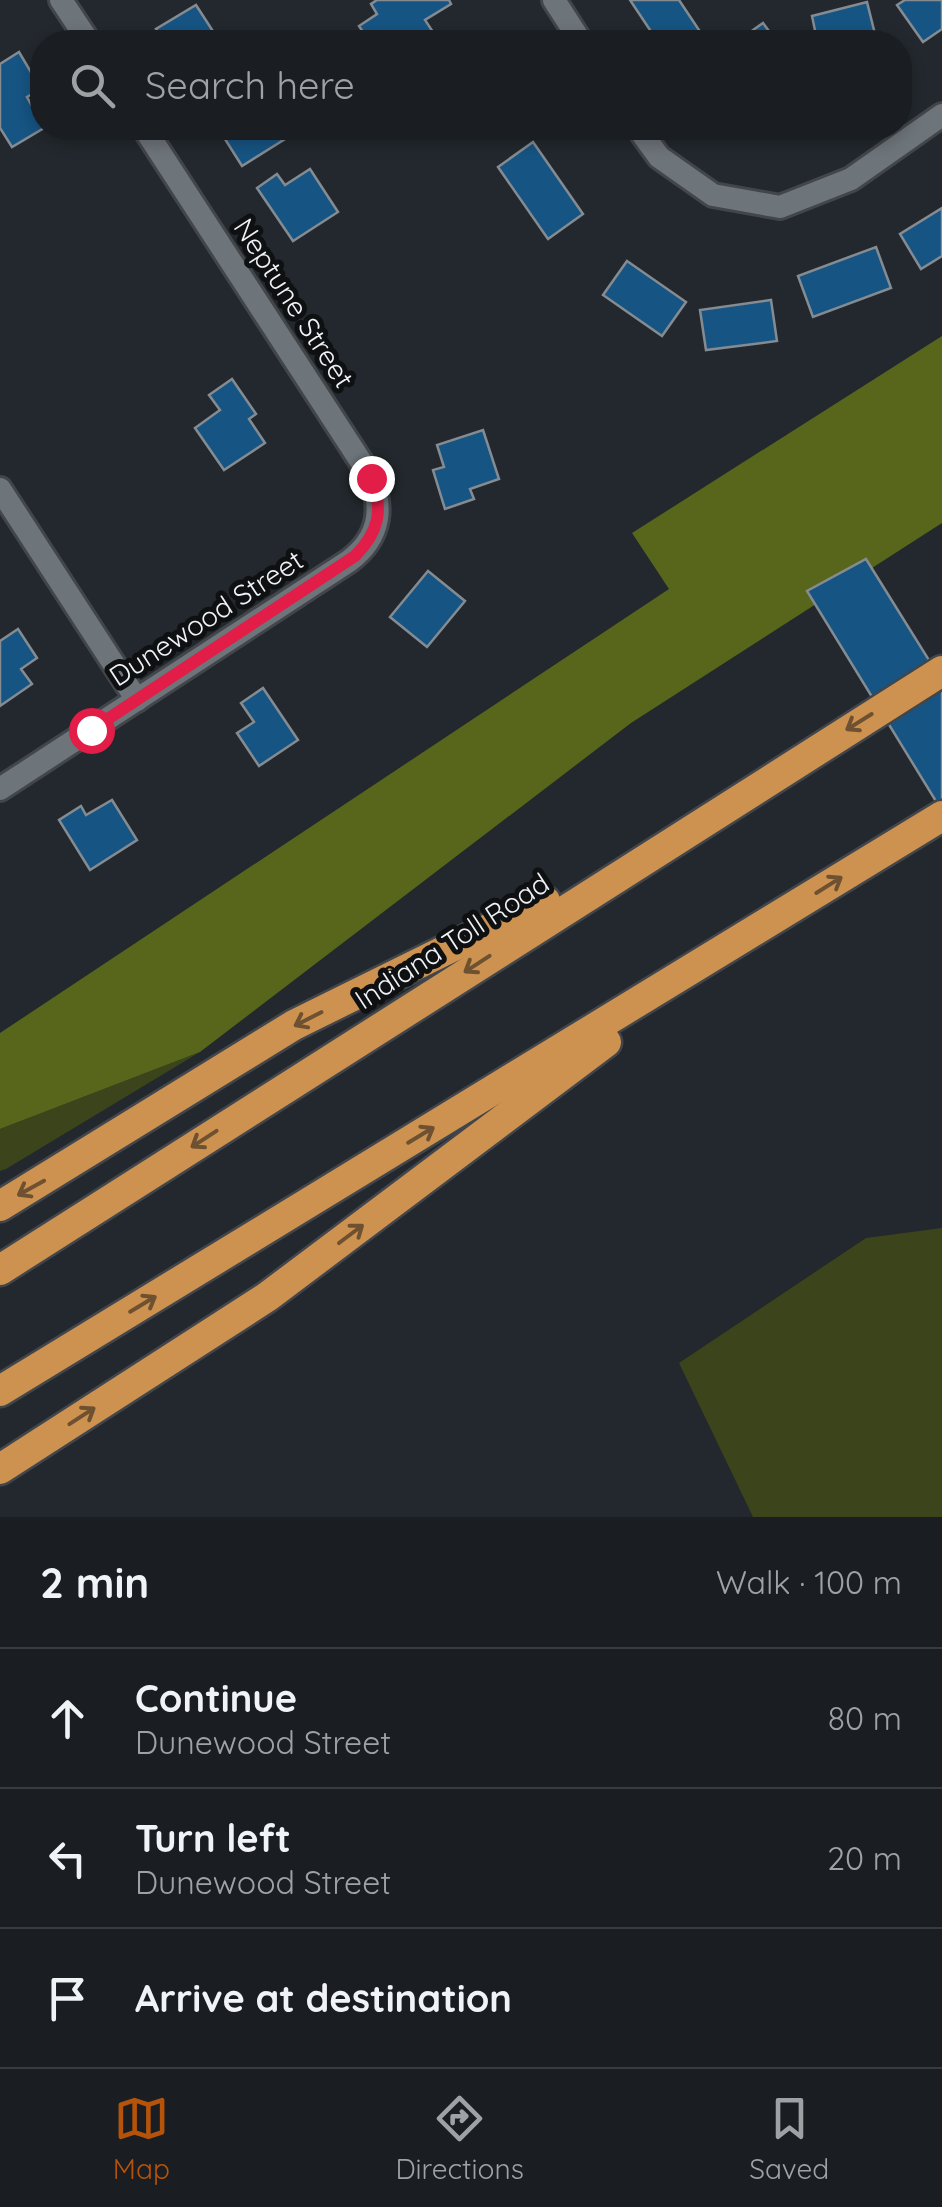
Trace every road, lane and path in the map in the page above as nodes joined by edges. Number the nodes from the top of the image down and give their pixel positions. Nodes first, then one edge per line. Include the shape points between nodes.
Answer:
1 (61, 0) edge
2 (554, 0) edge
3 (81, 30) edge
4 (573, 30) edge
5 (942, 115) edge
6 (912, 136) edge
7 (152, 140) edge
8 (647, 140) edge
9 (906, 140) edge
10 (0, 489) edge
11 (379, 516) joint
12 (942, 671) edge
13 (137, 700) junction
14 (0, 789) edge
15 (942, 816) edge
16 (677, 836) junction
17 (746, 936) junction
18 (0, 1206) edge
19 (0, 1270) edge
20 (0, 1391) edge
21 (0, 1469) edge

1 - 3 street
2 - 4 street
5 - 6 street
7 - 11 street, Neptune Street via 367,470
8 - 9 street via 659,157 713,195 780,207 851,179
10 - 13 street
11 - 13 street, Dunewood Street via 355,556
12 -> 16 highway, Indiana Toll Road
13 - 14 street, Dunewood Street
17 -> 15 highway
16 -> 18 highway via 294,1025
16 -> 19 highway, Indiana Toll Road
20 -> 17 highway
21 -> 17 highway via 267,1297

